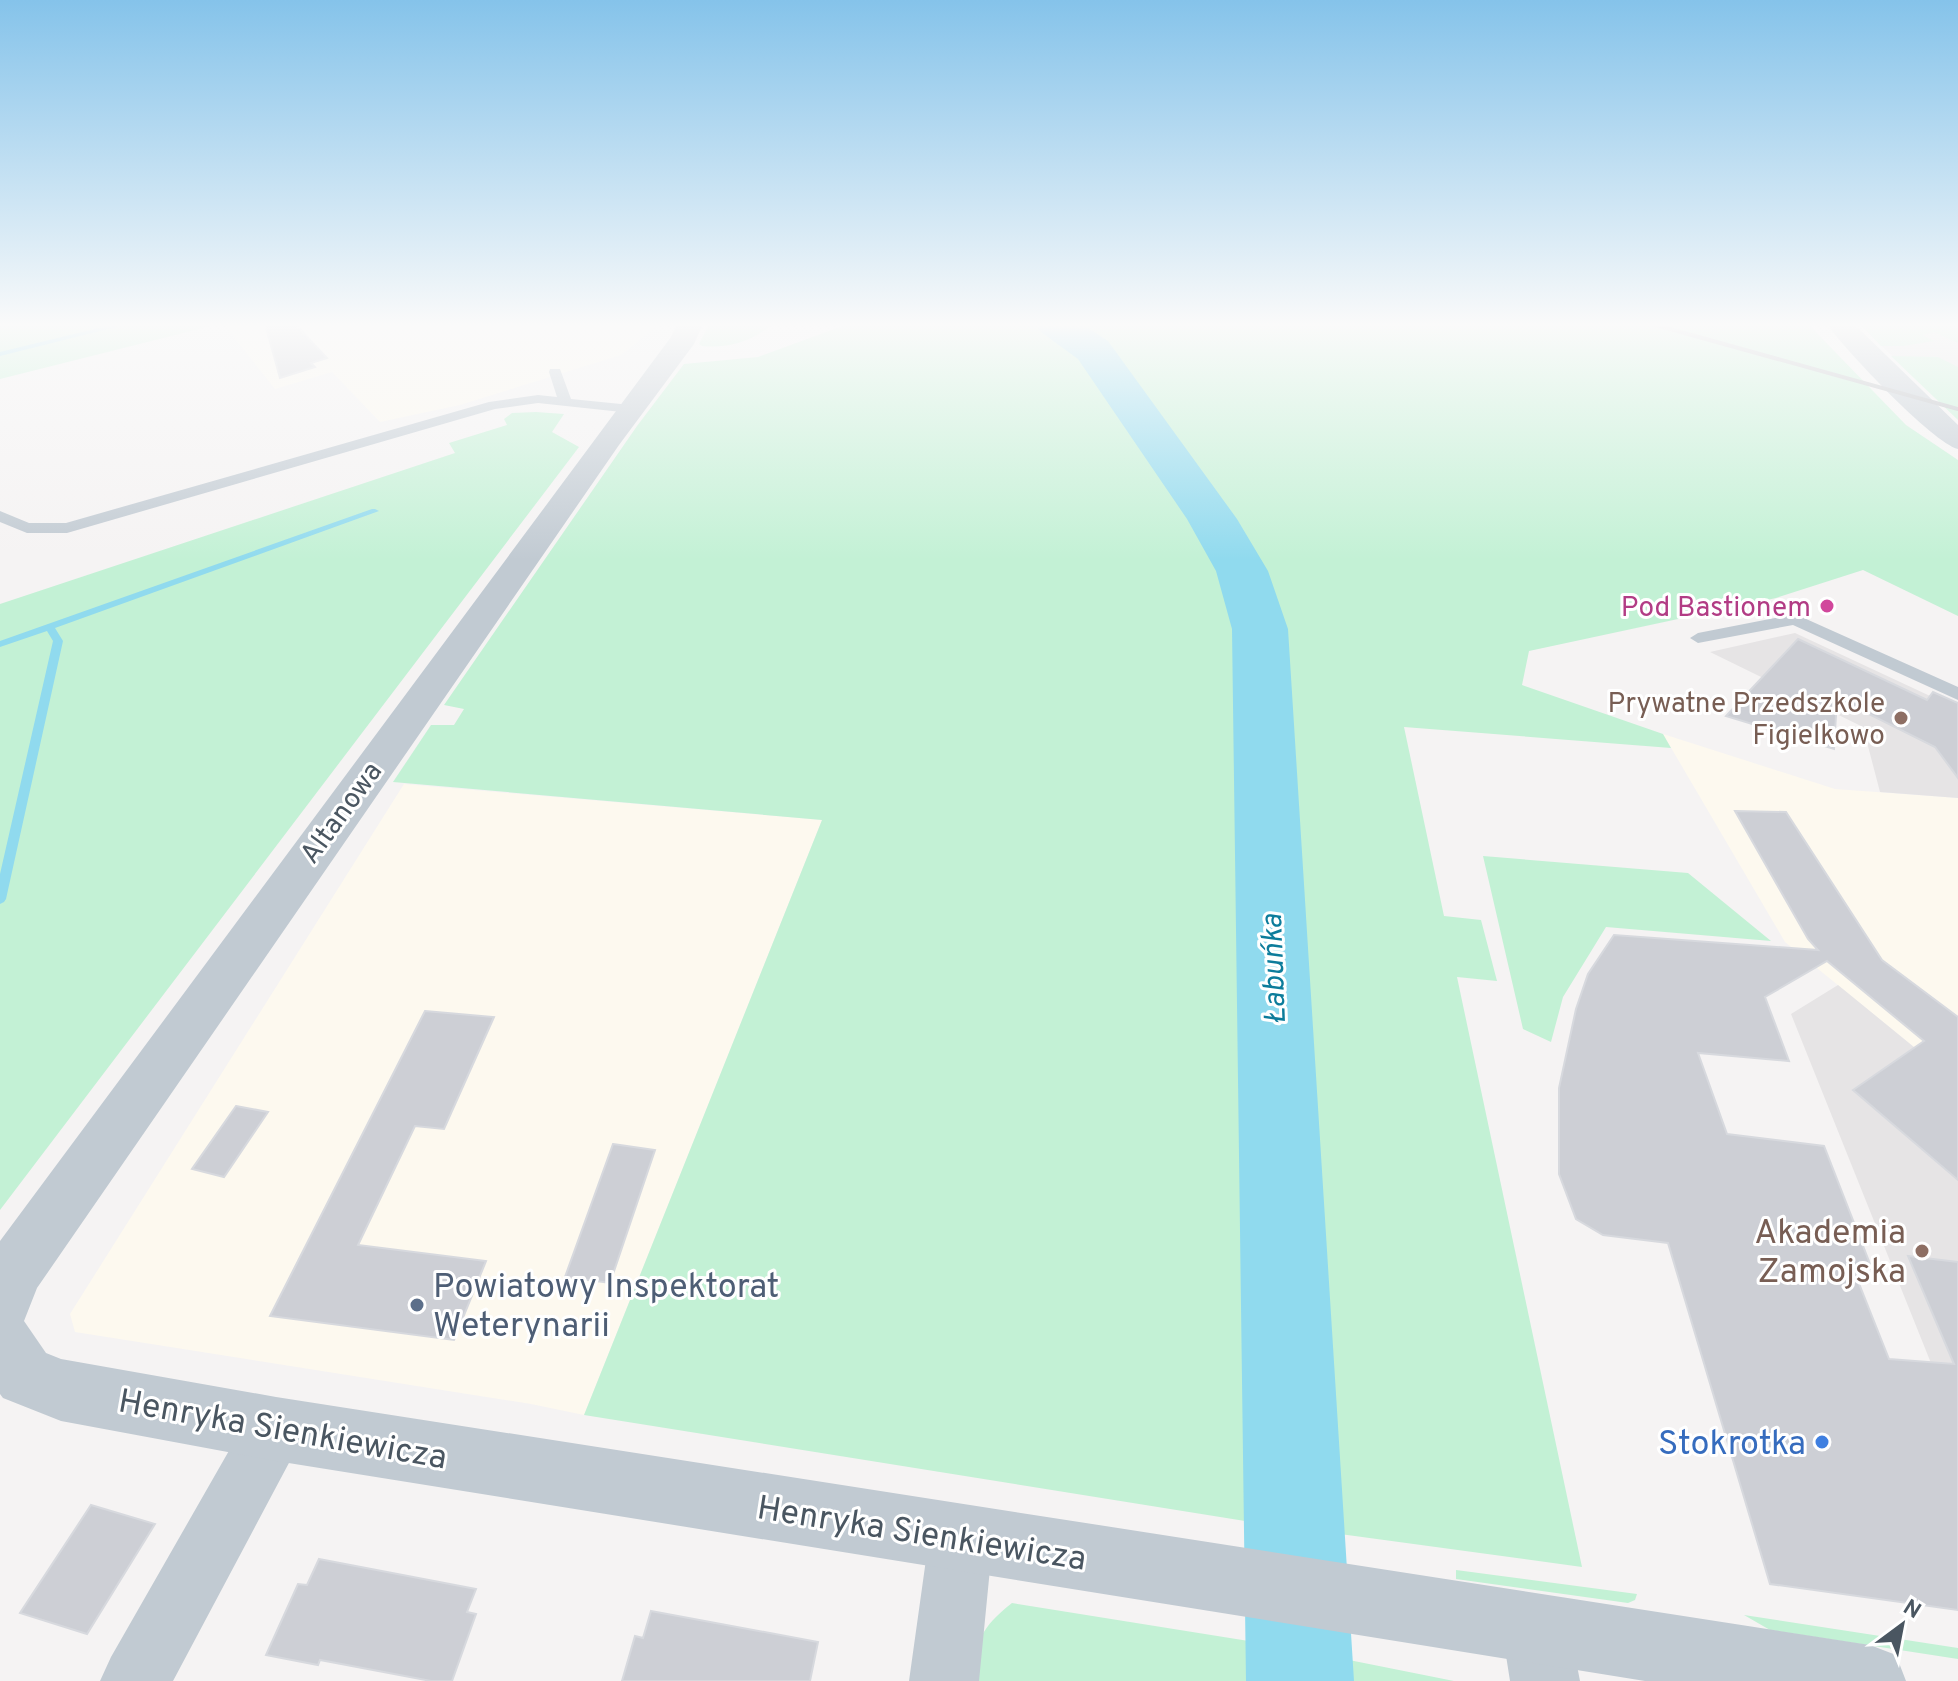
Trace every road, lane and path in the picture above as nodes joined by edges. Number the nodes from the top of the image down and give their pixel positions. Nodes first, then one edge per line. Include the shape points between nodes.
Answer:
1 (513, 402) edge
2 (577, 402) edge
3 (636, 402) edge
4 (1916, 402) edge
5 (631, 409) junction
6 (1958, 440) edge
7 (0, 516) edge
8 (1698, 638) dead end
9 (1958, 694) edge
10 (0, 1306) edge
11 (0, 1337) edge
12 (276, 1429) junction
13 (961, 1538) junction
14 (1540, 1656) edge
15 (135, 1681) edge
16 (944, 1681) edge
17 (1870, 1681) edge

1 - 7 lane via 67,528 27,528
2 - 5 lane
3 - 5 street, Altanowa
4 - 6 street
5 - 10 street, Altanowa via 51,1218 16,1268
8 - 9 lane via 1795,619
11 - 12 street, Henryka Sienkiewicza via 25,1376 61,1390
12 - 13 street, Henryka Sienkiewicza
12 - 15 street
13 - 14 street, Henryka Sienkiewicza via 1370,1604
13 - 16 street
14 - 17 street, Henryka Sienkiewicza

